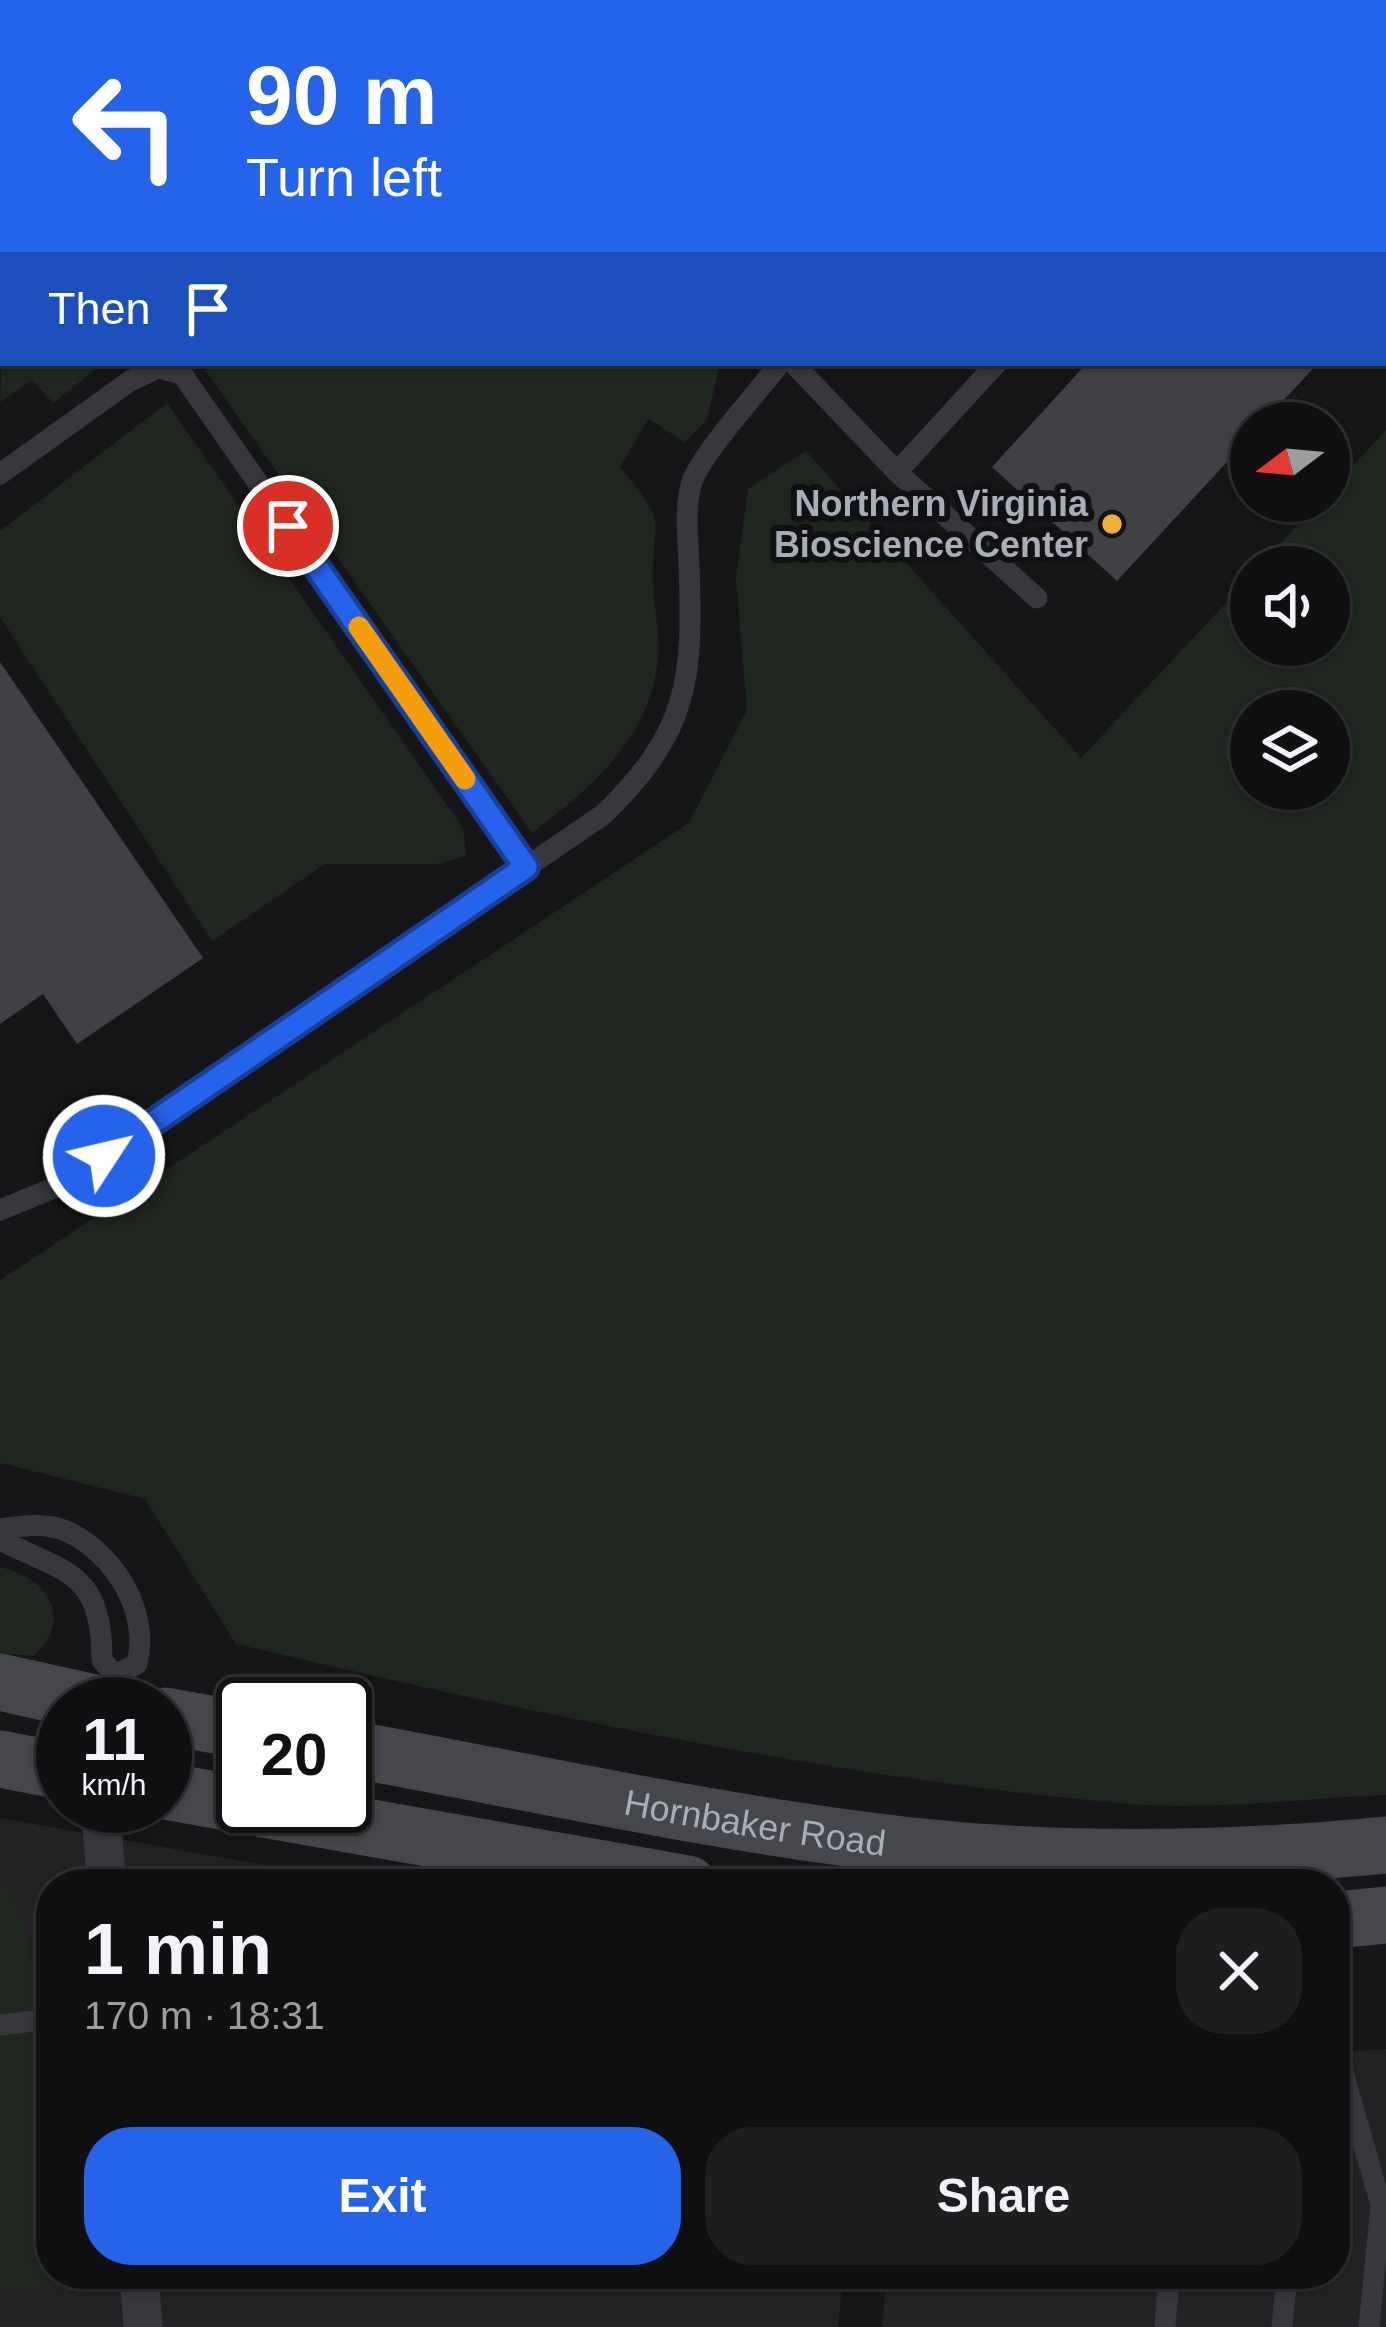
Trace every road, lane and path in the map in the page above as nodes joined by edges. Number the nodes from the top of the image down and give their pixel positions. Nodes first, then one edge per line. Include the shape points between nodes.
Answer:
1 (778, 366) edge
2 (796, 366) edge
3 (994, 366) edge
4 (897, 472) junction
5 (0, 474) edge
6 (1037, 598) dead end
7 (526, 867) junction
8 (0, 1210) edge
9 (0, 1529) edge
10 (0, 1540) edge
11 (104, 1677) edge
12 (123, 1677) edge
13 (0, 1682) edge
14 (36, 1686) edge
15 (372, 1753) edge
16 (0, 1760) edge
17 (36, 1766) edge
18 (372, 1828) edge
19 (102, 1833) edge
20 (1386, 1845) edge
21 (106, 1869) edge
22 (603, 1869) edge
23 (1386, 1915) edge
24 (1350, 1919) edge
25 (36, 2020) edge
26 (0, 2024) edge
27 (1350, 2097) edge
28 (140, 2289) edge
29 (1168, 2289) edge
30 (1286, 2289) edge
31 (143, 2327) edge
32 (1165, 2327) edge
33 (1282, 2327) edge
34 (1369, 2327) edge

1 - 7 lane via 693,480 693,640 680,708 639,779 604,814
2 - 4 lane
3 - 4 lane
4 - 6 lane
5 - 7 lane via 130,381 158,368 182,374
7 - 8 lane via 66,1183
9 - 12 lane via 63,1529 111,1565 136,1615 141,1648
10 - 11 lane via 58,1562 80,1582 102,1631
13 - 14 main road
15 - 20 main road, Hornbaker Road via 748,1824 914,1846 1094,1858
16 - 17 main road
18 - 22 main road, Hornbaker Road
19 - 21 street
23 - 24 main road
25 - 26 lane
27 - 34 lane via 1381,2205
28 - 31 street
29 - 32 lane
30 - 33 lane

